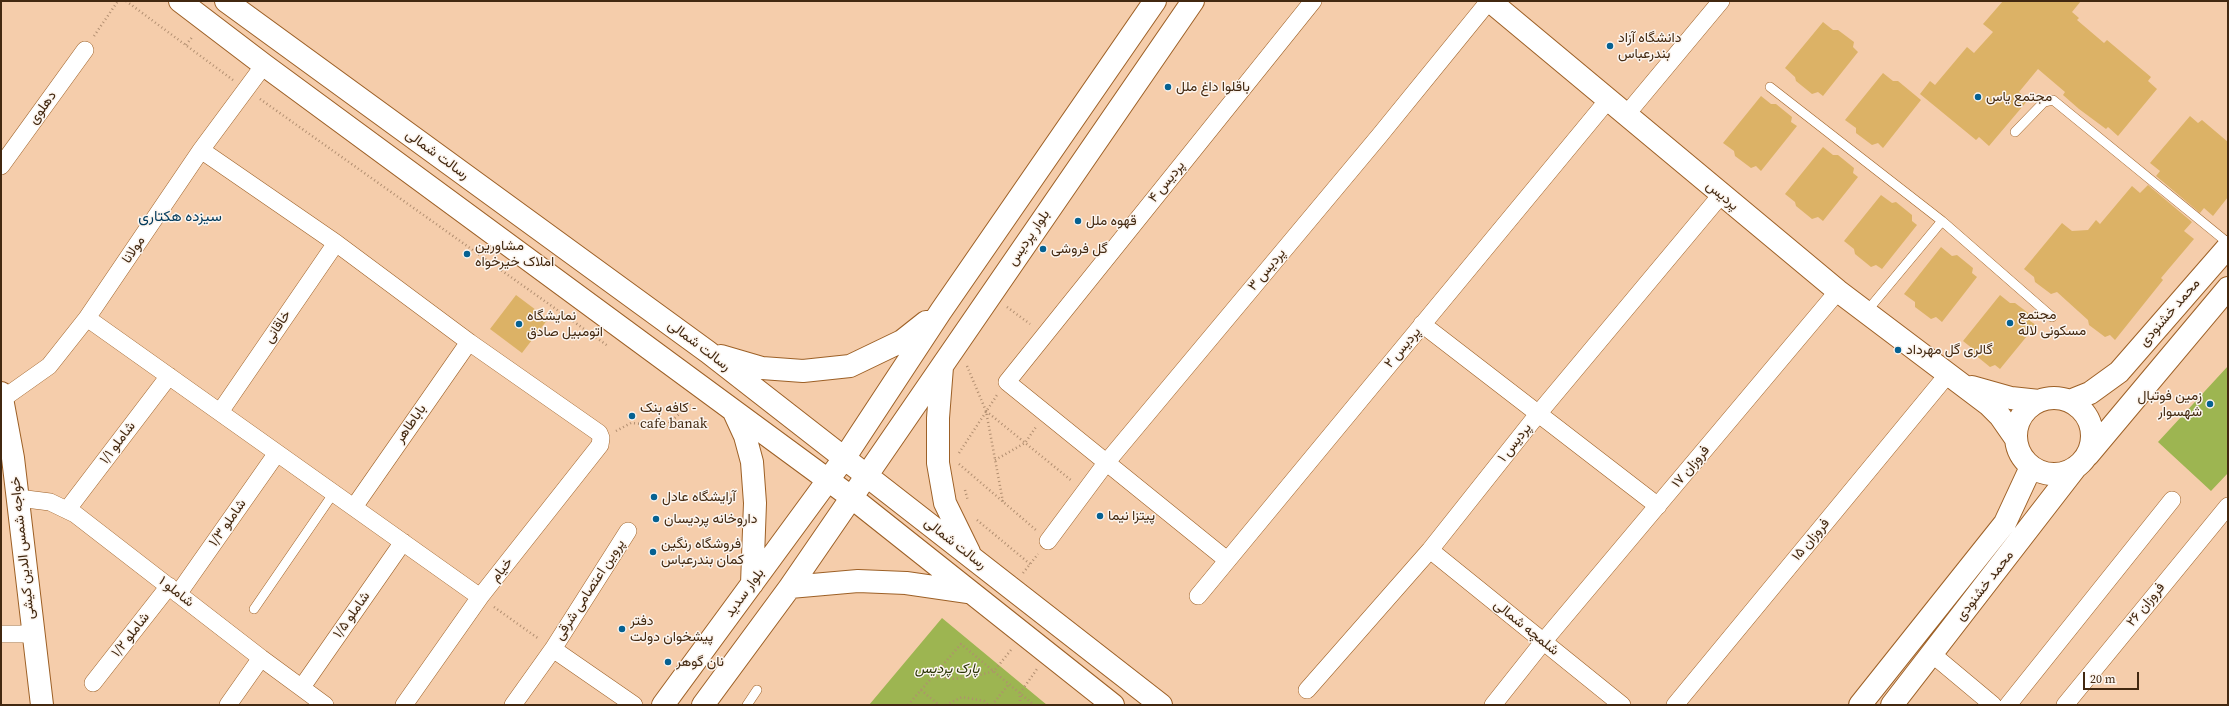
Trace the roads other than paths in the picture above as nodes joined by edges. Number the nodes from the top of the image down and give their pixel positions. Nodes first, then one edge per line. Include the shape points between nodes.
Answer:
1 (180, 1) edge
2 (226, 1) edge
3 (1155, 1) edge
4 (1193, 1) edge
5 (1313, 1) edge
6 (1490, 1) edge
7 (1721, 1) edge
8 (85, 50) road end
9 (264, 65) junction
10 (1770, 87) dead end
11 (1608, 100) junction
12 (1626, 115) junction
13 (2015, 132) dead end
14 (201, 150) junction
15 (1, 166) edge
16 (1721, 195) junction
17 (1942, 221) junction
18 (336, 243) junction
19 (2228, 243) edge
20 (2228, 247) edge
21 (966, 276) junction
22 (2228, 288) edge
23 (1838, 291) junction
24 (991, 296) junction
25 (941, 311) junction
26 (1867, 311) junction
27 (2052, 317) dead end
28 (87, 318) junction
29 (1422, 324) junction
30 (469, 342) junction
31 (708, 352) junction
32 (942, 366) junction
33 (169, 376) junction
34 (1954, 379) junction
35 (1, 397) edge
36 (2039, 401) junction
37 (2070, 401) junction
38 (734, 411) junction
39 (220, 412) junction
40 (1538, 414) junction
41 (794, 418) junction
42 (2016, 439) junction
43 (775, 442) junction
44 (277, 453) junction
45 (845, 457) junction
46 (2082, 462) junction
47 (1106, 463) junction
48 (2031, 467) junction
49 (866, 475) junction
50 (828, 481) junction
51 (333, 494) junction
52 (851, 497) junction
53 (18, 498) junction
54 (2172, 500) dead end
55 (1658, 506) junction
56 (2228, 506) edge
57 (354, 507) junction
58 (67, 510) junction
59 (932, 526) junction
60 (628, 531) dead end
61 (786, 538) junction
62 (1048, 541) road end
63 (403, 542) junction
64 (914, 547) junction
65 (1430, 550) junction
66 (810, 557) junction
67 (971, 557) junction
68 (1227, 560) junction
69 (752, 584) junction
70 (790, 587) junction
71 (174, 590) junction
72 (973, 593) junction
73 (1198, 596) dead end
74 (480, 597) junction
75 (254, 609) dead end
76 (1, 634) edge
77 (33, 634) junction
78 (1543, 642) junction
79 (553, 649) junction
80 (1932, 654) junction
81 (261, 658) junction
82 (93, 683) dead end
83 (302, 687) junction
84 (757, 690) dead end
85 (1307, 690) dead end
86 (42, 705) edge
87 (228, 705) edge
88 (325, 705) edge
89 (404, 705) edge
90 (513, 705) edge
91 (634, 705) edge
92 (663, 705) edge
93 (703, 705) edge
94 (746, 705) edge
95 (1113, 705) edge
96 (1161, 705) edge
97 (1493, 705) edge
98 (1622, 705) edge
99 (1675, 705) edge
100 (1860, 705) edge
101 (1892, 705) edge
102 (1993, 705) edge
103 (2008, 705) edge
104 (2065, 705) edge

1 - 9 main road, رسالت شمالی
2 - 31 main road, رسالت شمالی
3 - 21 main road
4 - 24 main road, بلوار پردیس
5 - 47 street, پردیس ۴ via 1007,382
6 - 11 main road, پردیس
6 - 47 street, پردیس ۳
7 - 12 street
8 - 15 street, دهلوی
9 - 14 street, مولانا
9 - 38 main road, رسالت شمالی via 698,397
10 - 17 lane
11 - 12 main road, پردیس
11 - 29 street, پردیس ۲
12 - 16 main road, پردیس
13 - 19 lane via 2044,102 2053,100
14 - 18 street
14 - 28 street, مولانا
16 - 23 main road, پردیس
16 - 40 street, پردیس ۱
17 - 26 lane
17 - 27 lane
18 - 30 street
18 - 39 street, خاقانی
20 - 37 main road, محمد خشنودی via 2118,372 2090,393
21 - 24 main road
21 - 25 main road
22 - 46 main road, محمد خشنودی
23 - 26 main road, پردیس
23 - 55 street, فروزان ۱۷
24 - 32 main road, بلوار پردیس
25 - 31 main road via 902,341 850,366 803,371 762,368
25 - 45 main road
26 - 34 main road, پردیس
28 - 33 street
28 - 35 street, مولانا via 49,366
29 - 40 street
29 - 68 street, پردیس ۲
30 - 57 street, باباطاهر
30 - 74 street, خیام via 599,433 601,438 600,445
31 - 41 main road, رسالت شمالی
32 - 49 main road, بلوار پردیس
32 - 67 main road via 938,463 945,503
33 - 39 street
33 - 58 street, شاملو ۱/۱
34 - 36 main road via 2011,398
34 - 42 main road, پردیس via 1989,405
34 - 99 street, فروزان ۱۵
35 - 53 main road, خواجه شمس الدين كيشی via 14,458
36 - 37 main road via 2060,398
36 - 42 main road via 2021,416
37 - 46 main road via 2089,419 2092,431 2092,444
38 - 43 main road, رسالت شمالی
38 - 69 main road via 745,436 752,462 755,503
39 - 44 street
40 - 55 street
40 - 65 street, پردیس ۱
41 - 43 main road
41 - 45 main road, رسالت شمالی
42 - 48 main road via 2018,450
43 - 50 main road, رسالت شمالی
44 - 51 street
44 - 71 street, شاملو ۱/۳
45 - 49 main road, رسالت شمالی
45 - 50 main road, بلوار سدید
46 - 48 main road via 2066,473 2042,472
46 - 80 main road, محمد خشنودی
47 - 62 street, پردیس ۳
47 - 68 street
48 - 100 main road, محمد خشنودی via 2005,523
49 - 52 main road, بلوار پردیس
49 - 59 main road, رسالت شمالی
50 - 52 main road, رسالت شمالی
50 - 61 main road, بلوار سدید
51 - 57 street
51 - 75 lane
52 - 64 main road, رسالت شمالی
52 - 66 main road
53 - 58 street, شاملو ۱ via 50,502
53 - 77 main road, خواجه شمس الدين كيشی
54 - 103 street
55 - 78 street, فروزان ۱۷
56 - 104 street, فروزان ۲۶
57 - 63 street
58 - 71 street, شاملو ۱
59 - 64 main road
59 - 67 main road, رسالت شمالی
60 - 79 street, پروین اعتصامی شرقی
61 - 66 main road
61 - 69 main road, بلوار سدید
63 - 74 street
63 - 83 street, شاملو ۱/۵
64 - 72 main road, رسالت شمالی
65 - 78 street, شلمچه شمالی
65 - 85 street, پردیس ۱
66 - 70 main road
67 - 96 main road, رسالت شمالی
68 - 73 street, پردیس ۲
69 - 92 main road, بلوار سدید
70 - 72 main road via 865,581 934,586
70 - 93 main road
71 - 81 street, شاملو ۱
71 - 82 street, شاملو ۱/۲
72 - 95 main road, رسالت شمالی
74 - 89 street, خیام
76 - 77 street
77 - 86 main road, خواجه شمس الدين كيشی
78 - 97 street, فروزان ۱۷
78 - 98 street, شلمچه شمالی
79 - 90 street, پروین اعتصامی شرقی
79 - 91 street
80 - 101 main road, محمد خشنودی
80 - 102 street
81 - 83 street, شاملو ۱
81 - 87 street
83 - 88 street, شاملو ۱
84 - 94 lane

